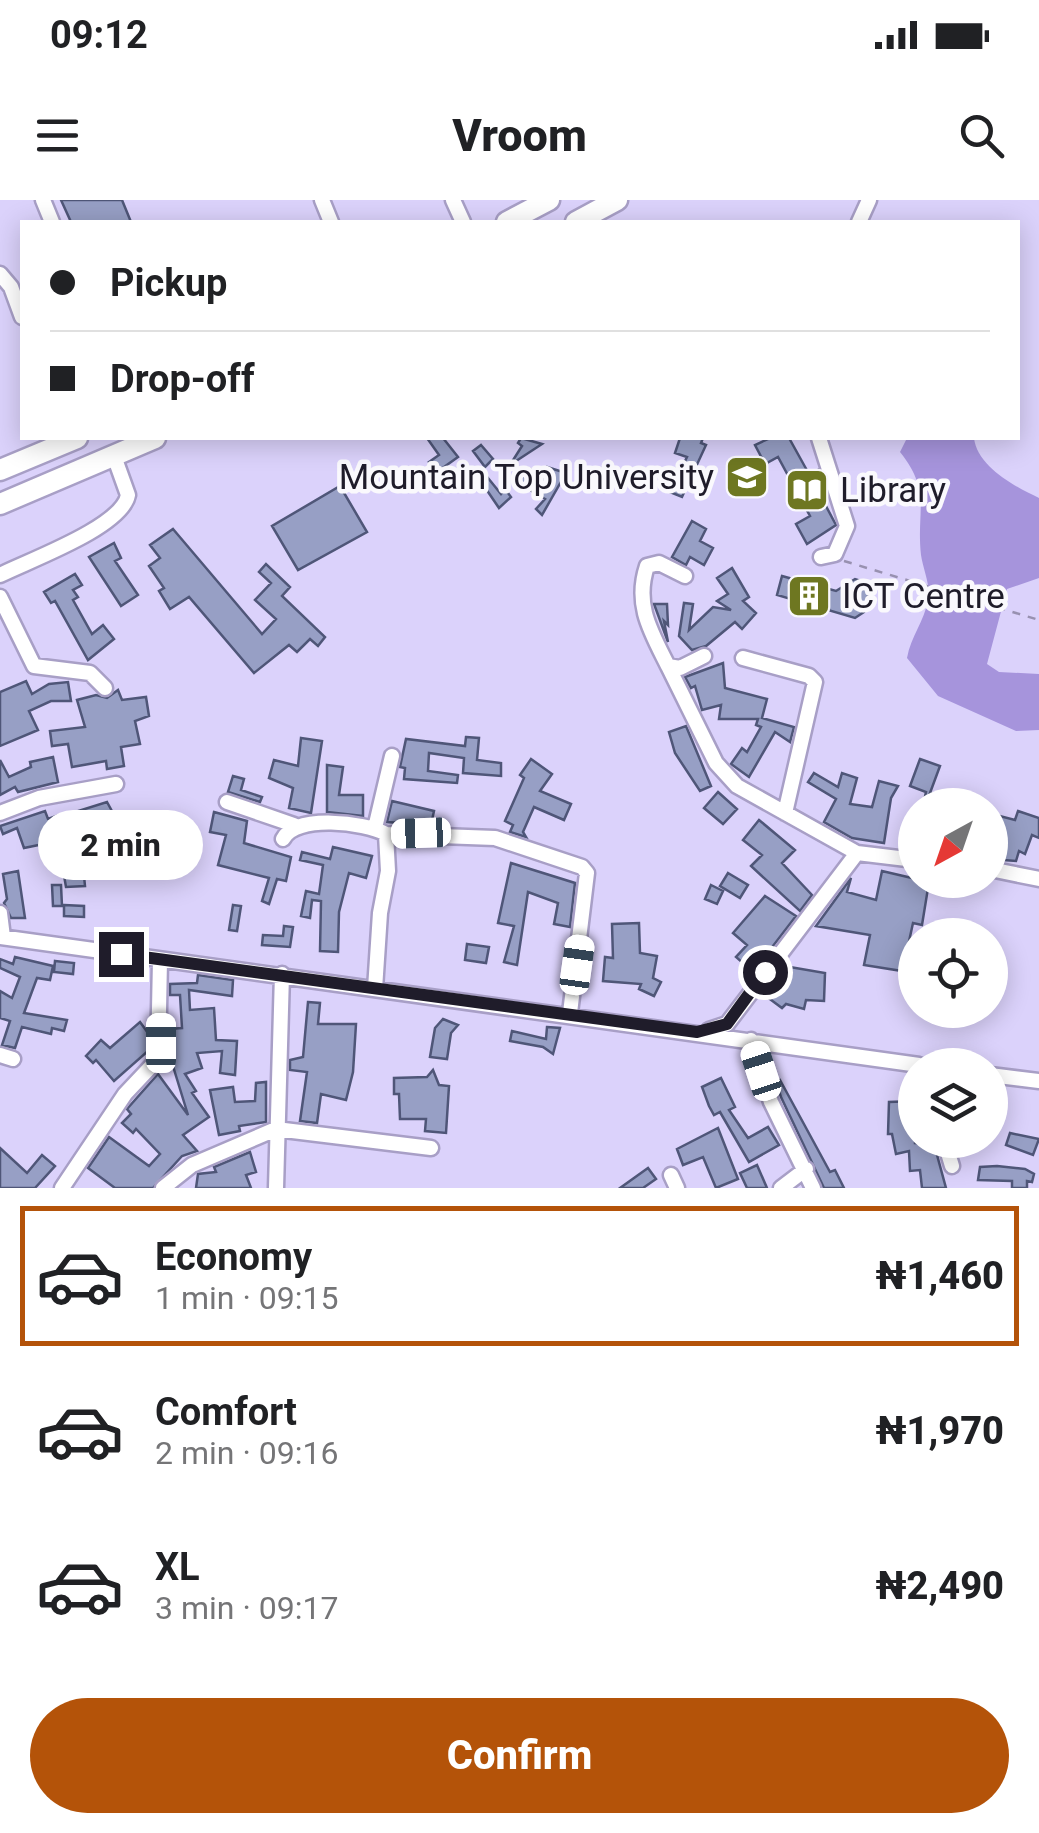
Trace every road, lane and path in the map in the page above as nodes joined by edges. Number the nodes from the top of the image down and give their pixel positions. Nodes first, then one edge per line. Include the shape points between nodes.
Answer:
1 (549, 200) edge
2 (616, 200) edge
3 (512, 220) edge
4 (580, 220) edge
5 (0, 274) edge
6 (20, 312) edge
7 (150, 440) edge
8 (821, 440) edge
9 (54, 442) edge
10 (114, 456) junction
11 (0, 470) edge
12 (0, 504) edge
13 (828, 555) joint
14 (0, 575) edge
15 (685, 576) dead end
16 (0, 597) edge
17 (1039, 620) edge
18 (704, 656) dead end
19 (743, 658) dead end
20 (668, 666) junction
21 (106, 688) dead end
22 (392, 756) dead end
23 (116, 784) dead end
24 (227, 802) dead end
25 (0, 812) edge
26 (785, 814) junction
27 (294, 826) junction
28 (380, 831) junction
29 (283, 839) dead end
30 (857, 854) junction
31 (898, 858) edge
32 (1008, 873) edge
33 (1039, 879) edge
34 (0, 913) edge
35 (1, 937) edge
36 (160, 960) junction
37 (282, 974) junction
38 (375, 989) junction
39 (570, 1014) junction
40 (697, 1032) junction
41 (751, 1040) junction
42 (898, 1062) edge
43 (1008, 1078) edge
44 (1039, 1082) edge
45 (276, 1129) junction
46 (431, 1148) dead end
47 (950, 1158) edge
48 (952, 1166) dead end
49 (806, 1169) junction
50 (62, 1188) edge
51 (163, 1188) edge
52 (276, 1188) edge
53 (781, 1188) edge
54 (813, 1188) edge

1 - 3 highway
2 - 4 highway
5 - 6 street
7 - 10 highway
8 - 13 street via 847,526
9 - 11 highway
10 - 12 highway
10 - 14 street via 128,495 122,511
13 - 17 path
15 - 20 street via 659,563 647,566 642,583 643,616
16 - 21 street via 34,666 90,673
18 - 20 street via 680,668
19 - 26 street via 815,682
20 - 26 street via 716,763 737,786
22 - 28 street
23 - 25 street
24 - 27 street
26 - 30 street
27 - 28 street
27 - 29 street
28 - 38 street via 388,871
28 - 39 street via 495,838 582,867 587,873
30 - 31 street
30 - 40 street via 727,1024
32 - 33 street
34 - 35 street
35 - 36 street
36 - 37 street
36 - 50 street via 158,1059 125,1094
37 - 38 street
37 - 45 street
38 - 39 street
39 - 40 street
40 - 41 street
41 - 42 street
41 - 49 street via 771,1102
43 - 44 street
45 - 46 street
45 - 51 street via 204,1158
45 - 52 street
47 - 48 street
49 - 53 street
49 - 54 street

